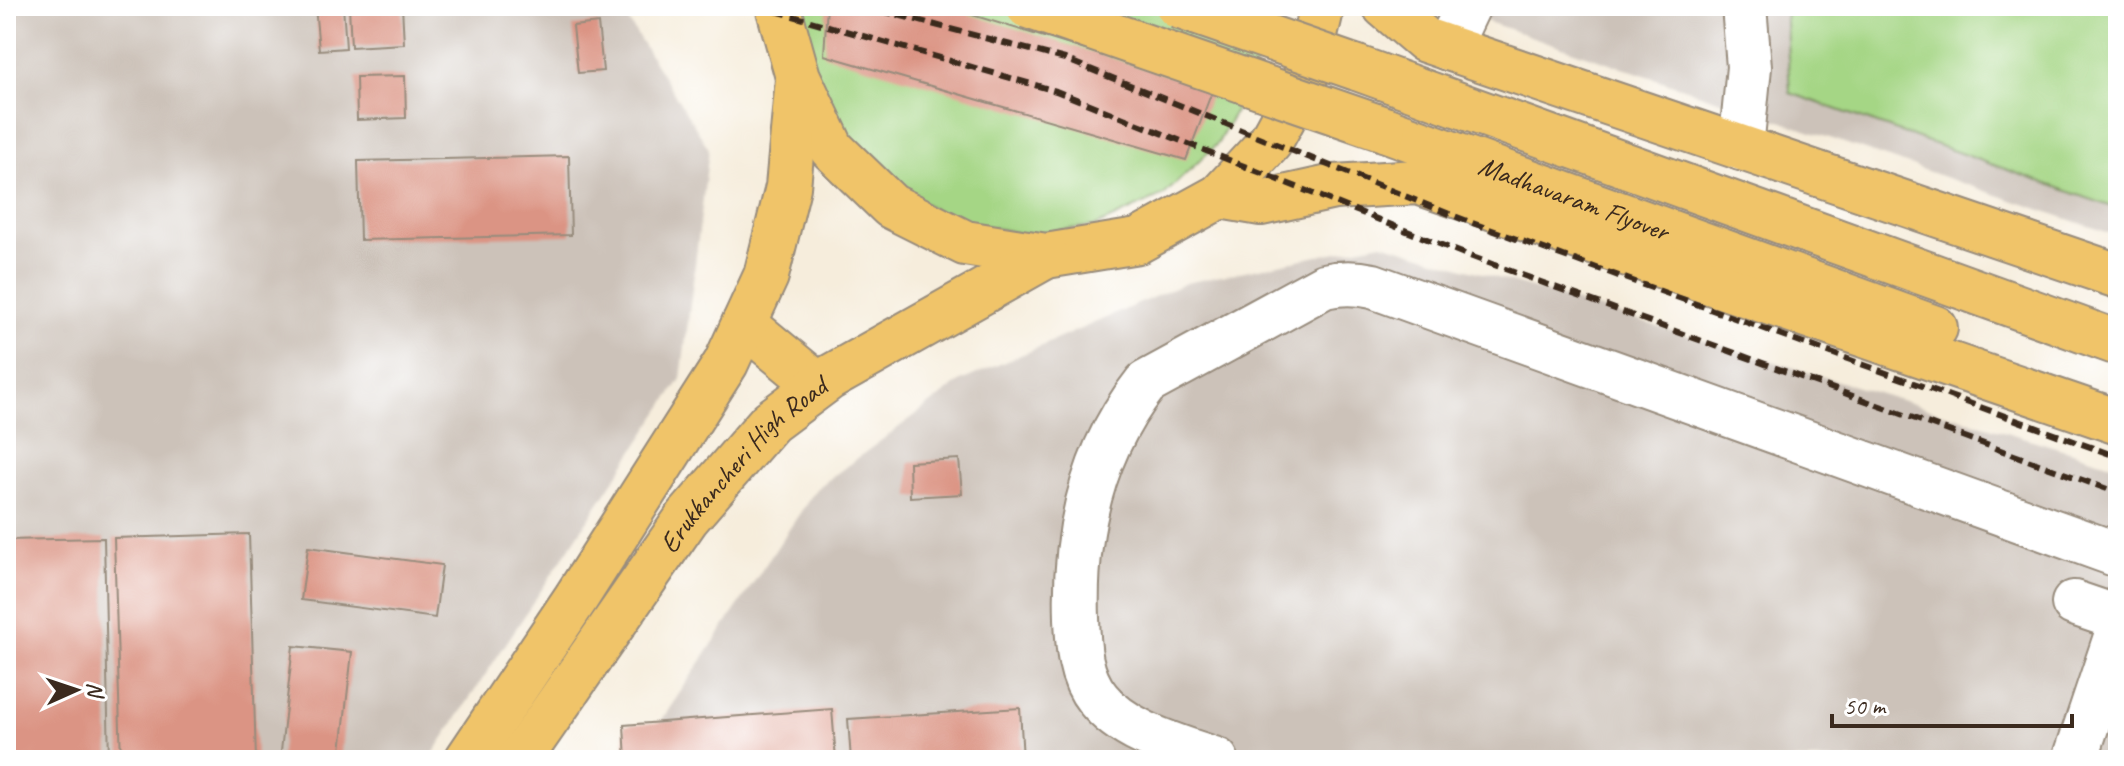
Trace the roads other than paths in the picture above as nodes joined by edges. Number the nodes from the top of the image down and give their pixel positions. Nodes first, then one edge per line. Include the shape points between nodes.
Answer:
1 (778, 6) edge
2 (1028, 6) edge
3 (1178, 6) edge
4 (1322, 6) edge
5 (1385, 6) edge
6 (1468, 6) edge
7 (1744, 6) edge
8 (1448, 48) junction
9 (798, 77) junction
10 (1741, 148) junction
11 (1220, 196) junction
12 (1046, 256) junction
13 (2118, 276) edge
14 (744, 324) junction
15 (2118, 343) edge
16 (818, 385) junction
17 (2118, 394) edge
18 (2118, 422) edge
19 (2118, 555) edge
20 (2074, 603) dead end
21 (2118, 618) edge
22 (2118, 631) edge
23 (467, 760) edge
24 (519, 760) edge
25 (1216, 760) edge
26 (2075, 760) edge

1 - 9 main road
2 - 17 main road, Madhavaram Flyover, bridge
3 - 15 main road, Madhavaram Flyover, bridge
4 - 11 main road via 1305,78 1270,142
5 - 8 main road via 1425,40
6 - 8 lane
7 - 10 lane via 1749,67
8 - 10 main road
9 - 12 main road via 832,149 891,206 965,243
9 - 14 main road via 788,187 766,276
10 - 13 main road
11 - 12 main road via 1138,241
11 - 18 main road via 1261,203 1334,187 1418,182
12 - 16 main road, Erukkancheri High Road
14 - 16 main road
14 - 23 main road via 726,363
16 - 24 main road, Erukkancheri High Road via 770,422 687,518
19 - 25 lane via 1373,286 1336,283 1146,383 1105,450 1081,526 1076,576 1083,676 1121,720
20 - 21 lane
22 - 26 lane

